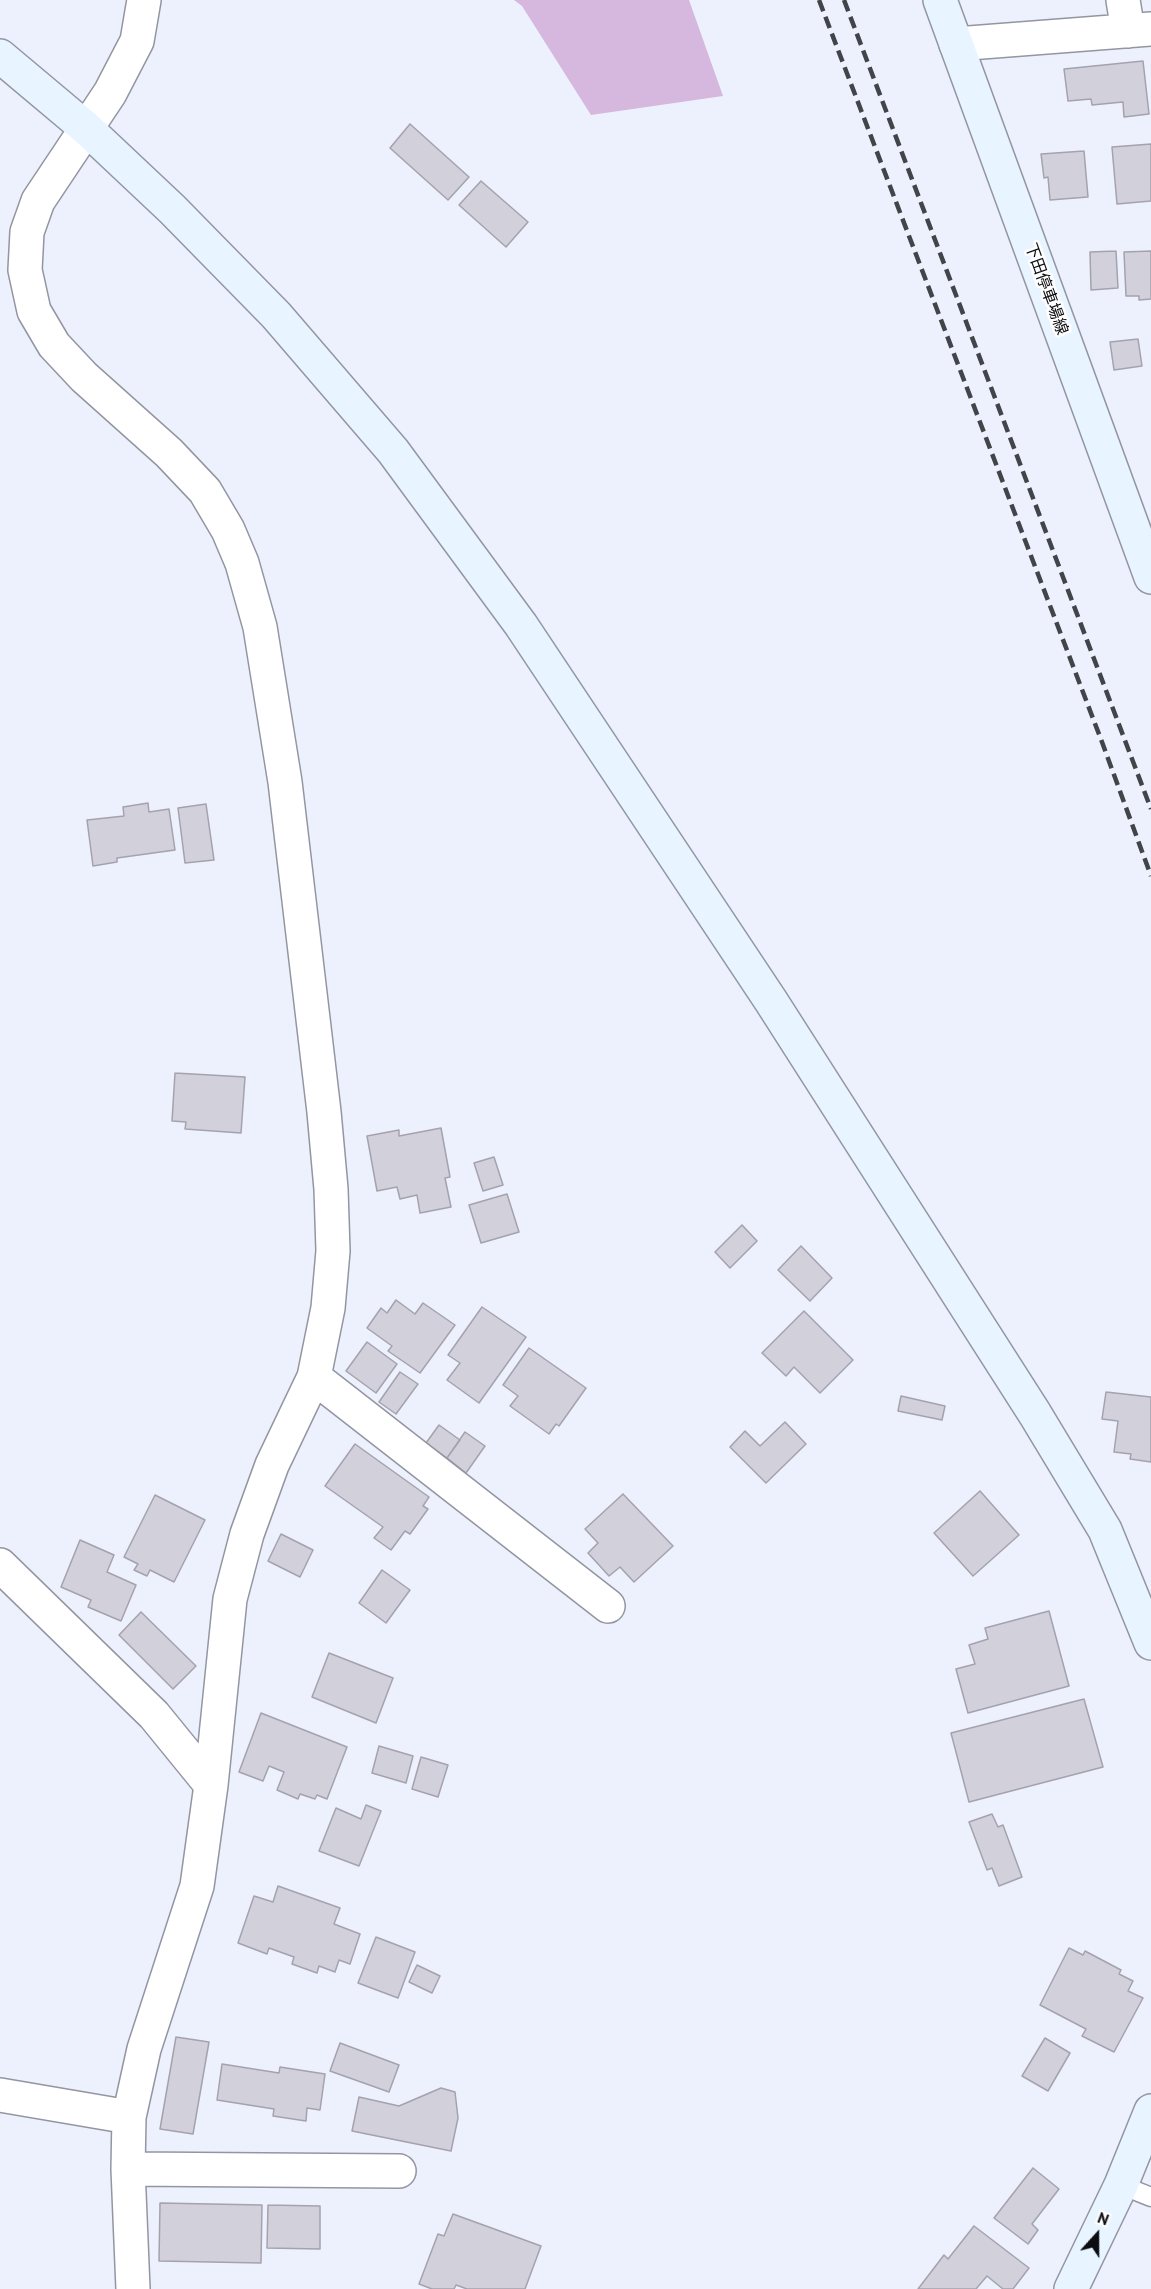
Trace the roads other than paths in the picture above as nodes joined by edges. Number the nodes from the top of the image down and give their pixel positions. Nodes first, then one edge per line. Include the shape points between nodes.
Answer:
1 (144, 0) edge
2 (940, 0) edge
3 (1134, 20) edge
4 (957, 44) junction
5 (0, 56) edge
6 (87, 129) junction
7 (1151, 577) edge
8 (314, 1377) junction
9 (0, 1565) edge
10 (608, 1606) dead end
11 (1151, 1643) edge
12 (211, 1785) junction
13 (0, 2095) edge
14 (1151, 2111) edge
15 (129, 2117) junction
16 (128, 2169) junction
17 (399, 2171) dead end
18 (1121, 2185) junction
19 (1151, 2197) edge
20 (133, 2289) edge
21 (1071, 2289) edge

1 - 6 street via 136,41
2 - 4 street, 下田停車場線
3 - 4 street
4 - 7 street, 下田停車場線
5 - 6 street
6 - 8 street via 38,201 27,232 25,270 34,311 54,345 205,491 242,563 260,627 287,794 331,1189 333,1251 328,1308
6 - 11 street via 276,315 393,451 522,626 765,991 1035,1414 1105,1530
8 - 10 street
8 - 12 street via 272,1465 247,1534 230,1599
9 - 12 street via 154,1715
12 - 15 street via 197,1886 144,2049
13 - 15 street
14 - 18 street
15 - 16 street
16 - 17 street
16 - 20 street
18 - 19 lane
18 - 21 street

